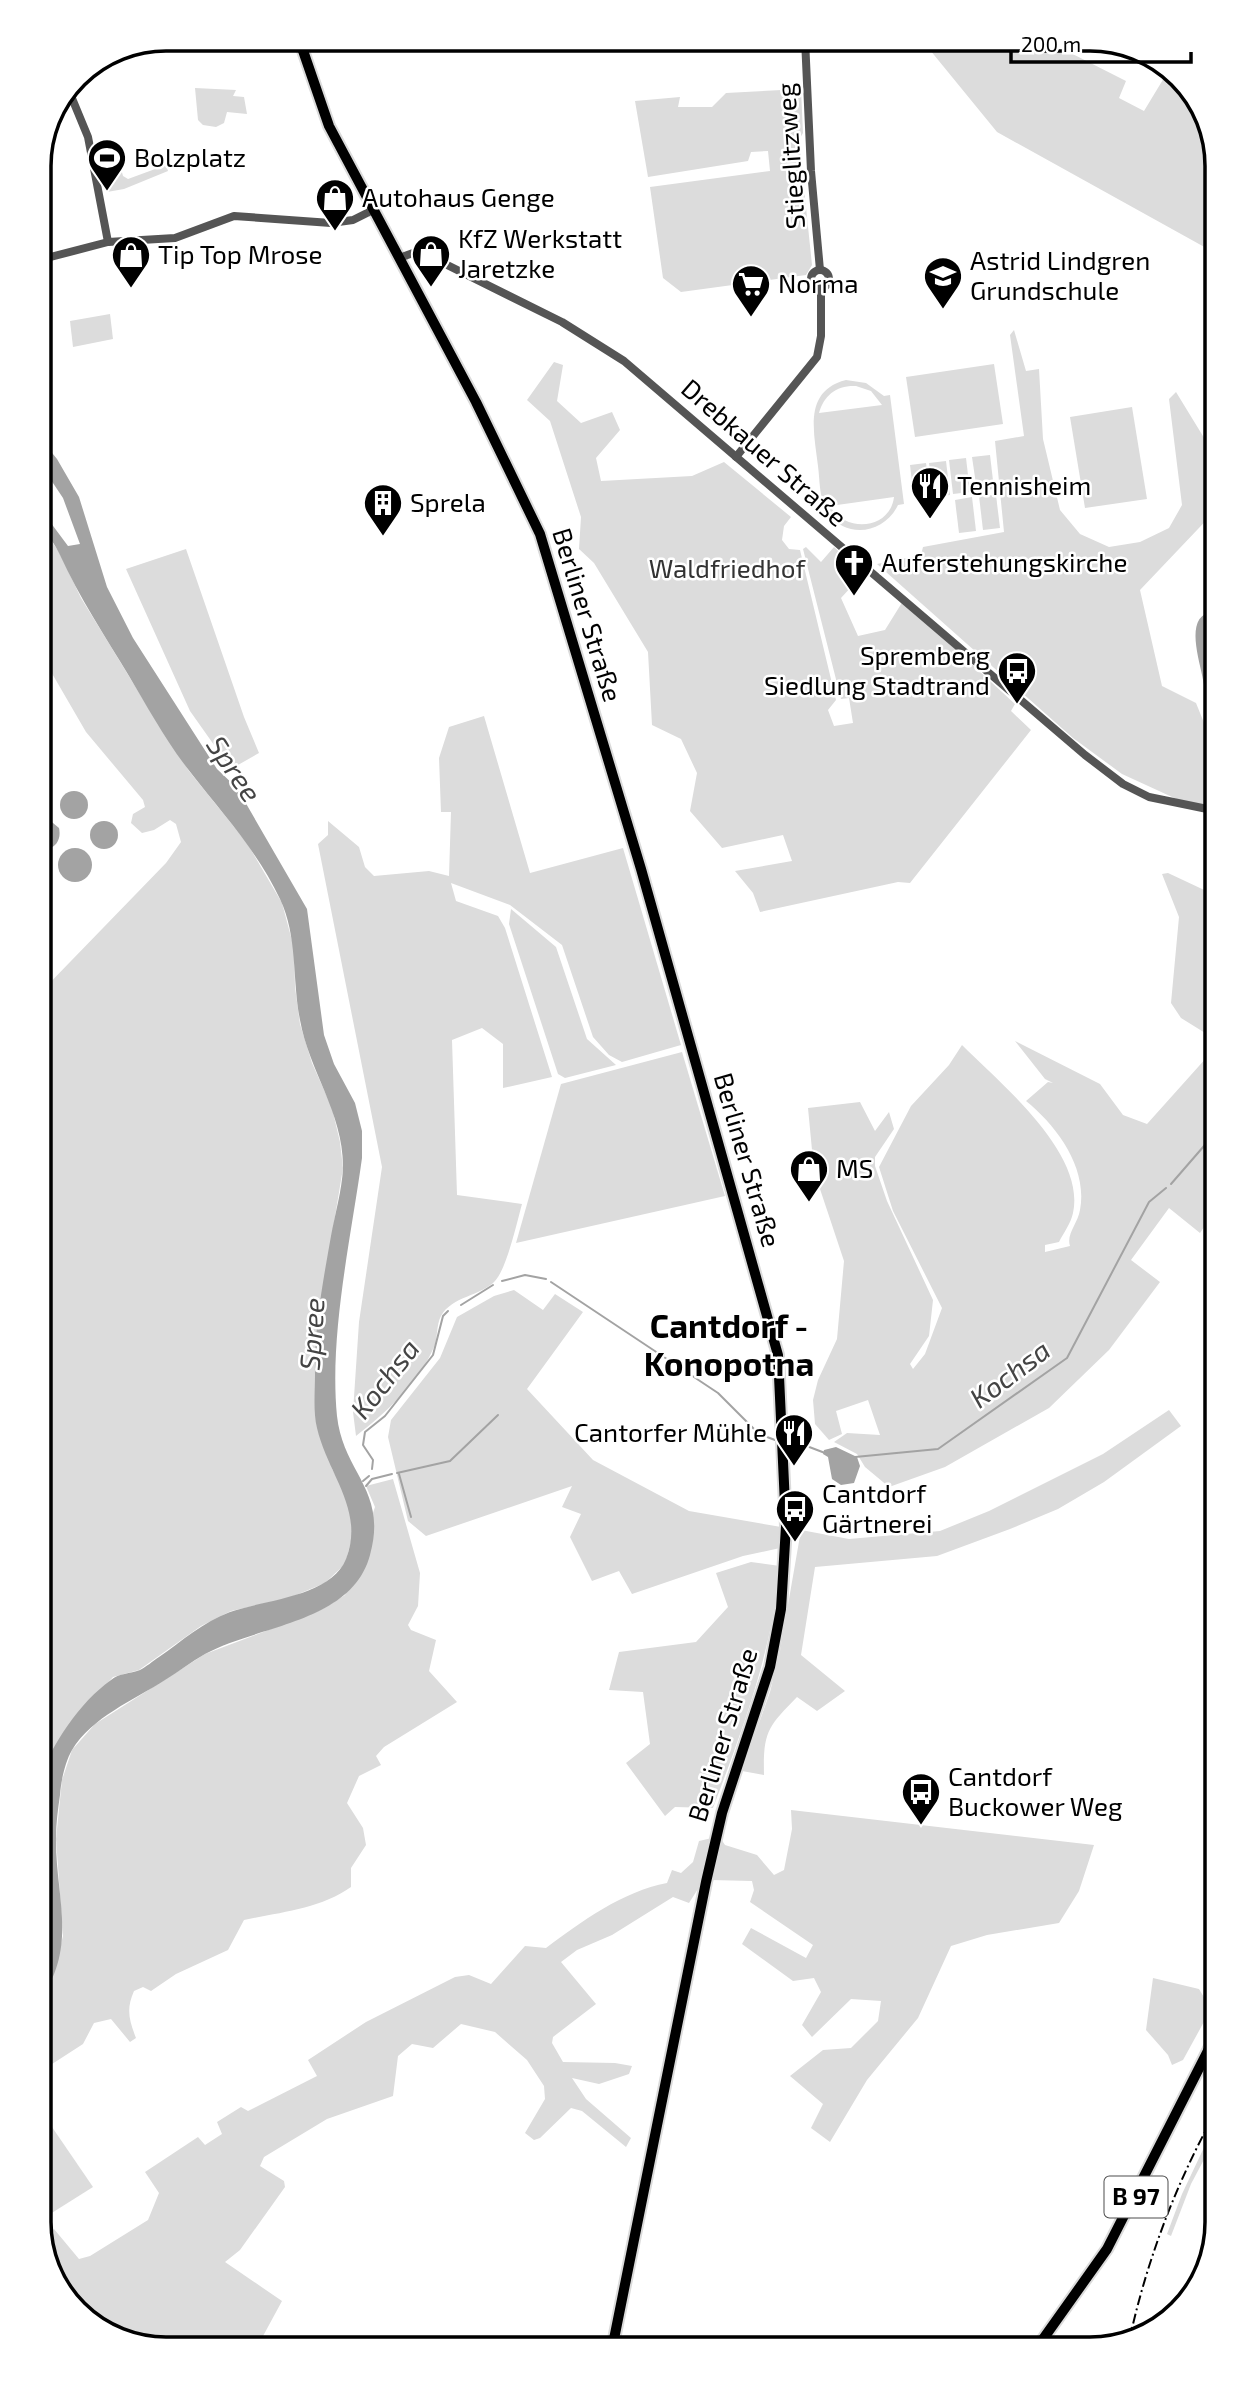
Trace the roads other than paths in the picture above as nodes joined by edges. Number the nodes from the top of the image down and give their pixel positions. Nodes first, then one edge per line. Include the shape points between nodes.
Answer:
1 (303, 51) edge
2 (806, 51) edge
3 (73, 100) edge
4 (373, 210) junction
5 (107, 242) junction
6 (51, 257) edge
7 (399, 258) junction
8 (736, 457) junction
9 (1205, 809) edge
10 (1205, 2057) edge
11 (614, 2337) edge
12 (1044, 2337) edge

1 - 4 main road, Berliner Straße via 320,106
2 - 8 street, Stieglitzweg via 820,270 811,280 821,288 821,336 817,356
3 - 5 street via 88,137
4 - 5 street via 353,220 331,223 243,216 215,221 175,238
4 - 7 main road, Berliner Straße
5 - 6 street
7 - 8 street, Drebkauer Straße via 427,255 590,338 624,361
7 - 11 main road, Berliner Straße via 540,534 641,869 781,1377 786,1540 777,1634 763,1692 722,1813 706,1882
8 - 9 street, Drebkauer Straße via 1123,784 1171,804
10 - 12 main road, B 97 via 1107,2249

